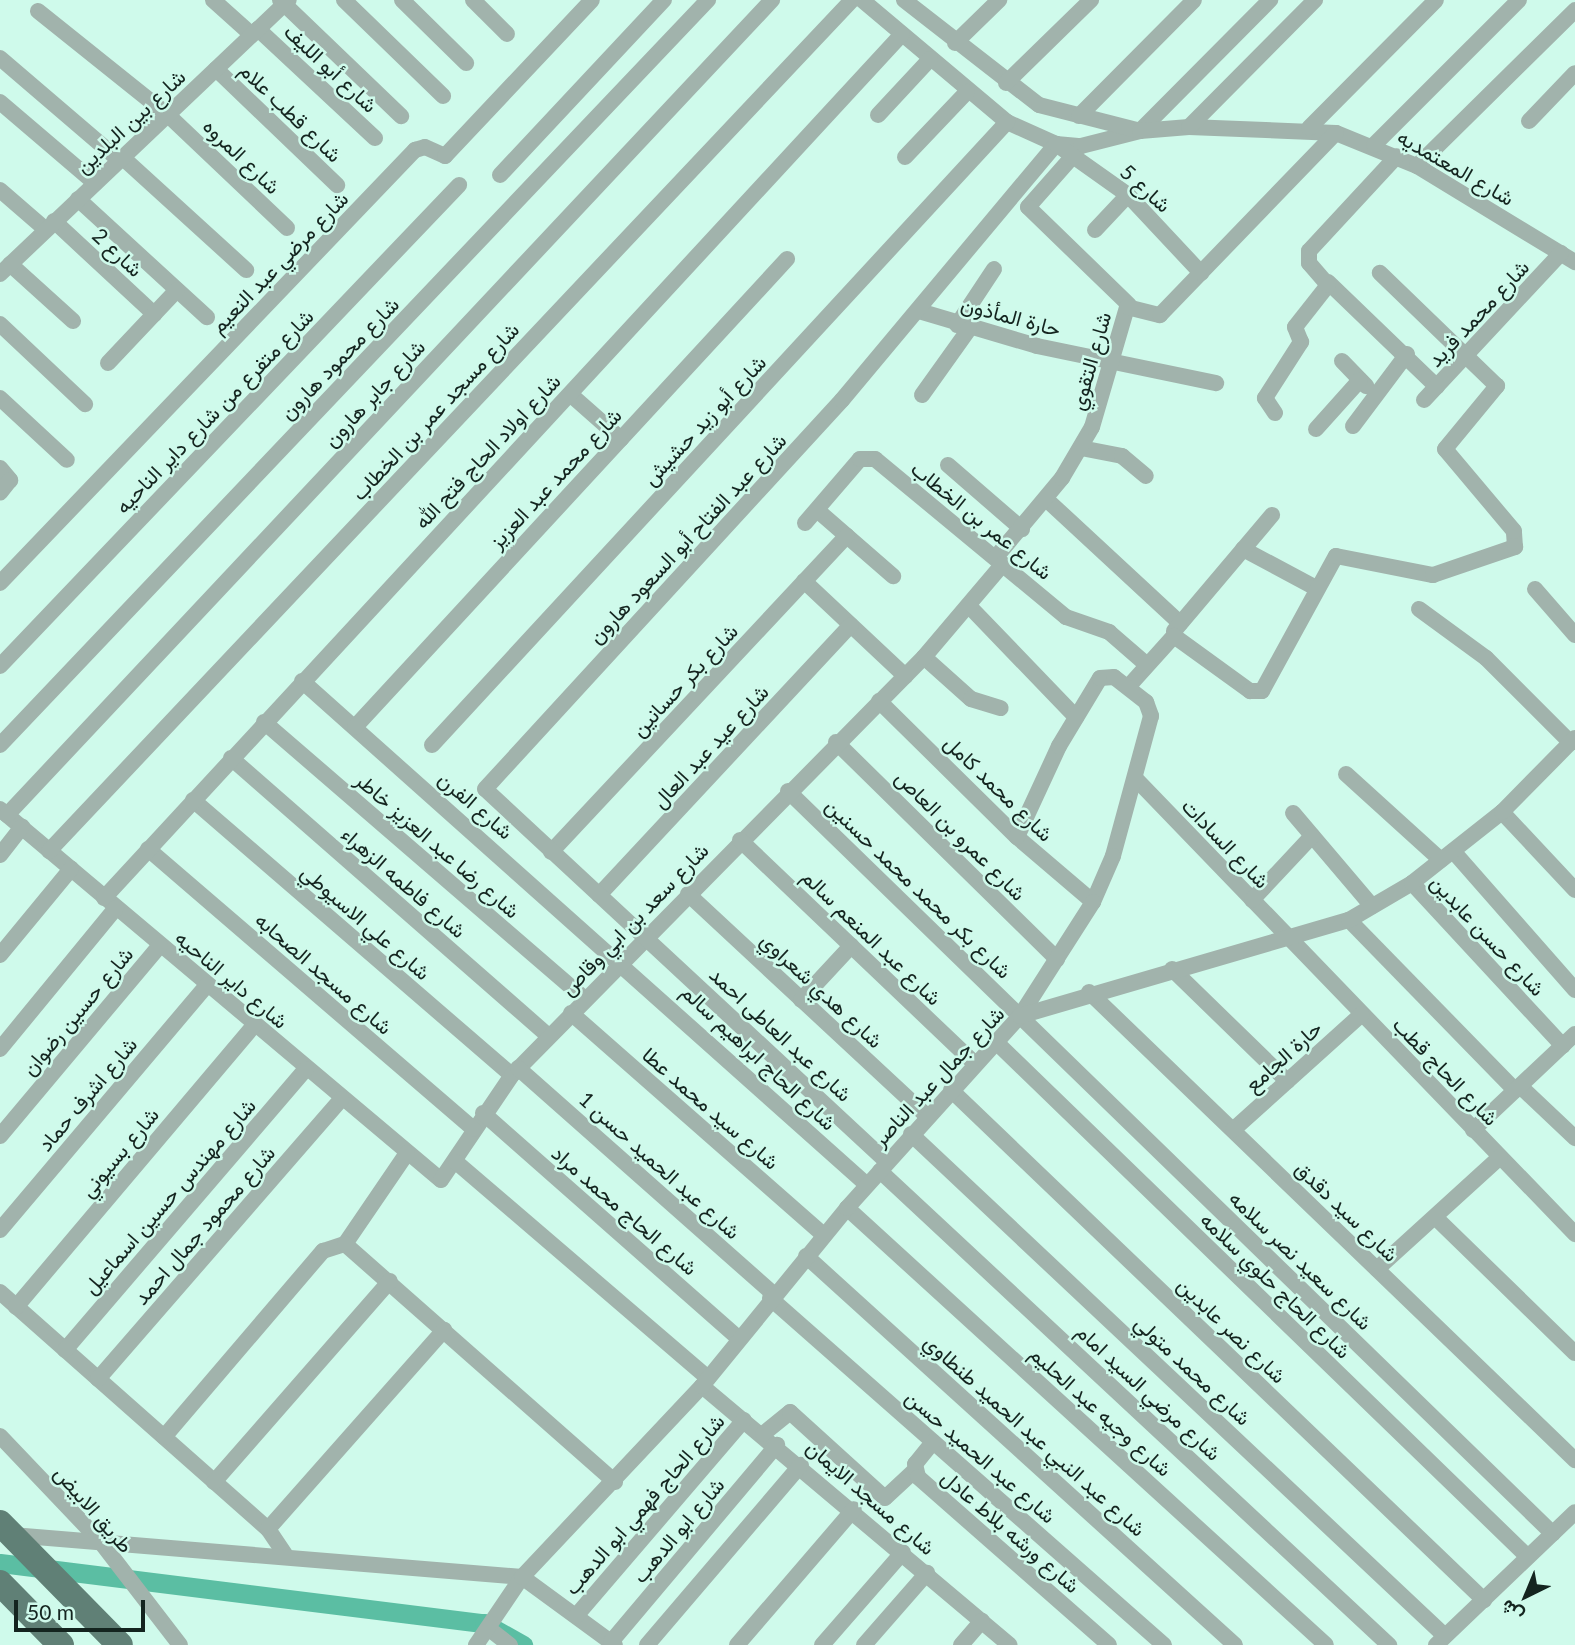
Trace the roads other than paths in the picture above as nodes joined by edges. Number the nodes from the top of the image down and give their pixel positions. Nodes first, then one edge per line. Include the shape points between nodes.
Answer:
1 (214, 0) edge
2 (344, 0) edge
3 (402, 0) edge
4 (472, 0) edge
5 (592, 0) edge
6 (664, 0) edge
7 (708, 0) edge
8 (772, 0) edge
9 (852, 0) edge
10 (862, 0) edge
11 (904, 0) edge
12 (999, 0) edge
13 (1091, 0) edge
14 (1194, 0) edge
15 (1270, 0) edge
16 (1315, 0) edge
17 (1436, 0) edge
18 (1519, 0) edge
19 (284, 1) edge
20 (38, 10) dead end
21 (1575, 10) edge
22 (255, 32) junction
23 (508, 34) dead end
24 (902, 34) junction
25 (955, 43) junction
26 (0, 58) edge
27 (930, 59) junction
28 (466, 63) dead end
29 (216, 69) junction
30 (1575, 73) edge
31 (1006, 83) junction
32 (967, 92) junction
33 (443, 96) dead end
34 (0, 102) edge
35 (167, 115) junction
36 (878, 115) dead end
37 (401, 116) dead end
38 (1079, 116) junction
39 (1528, 121) dead end
40 (1007, 122) junction
41 (1189, 127) junction
42 (1309, 128) junction
43 (1140, 131) junction
44 (1336, 133) junction
45 (375, 138) dead end
46 (1056, 144) junction
47 (1374, 145) junction
48 (1073, 156) junction
49 (1398, 156) junction
50 (905, 157) dead end
51 (120, 159) junction
52 (1417, 166) junction
53 (500, 175) dead end
54 (95, 183) junction
55 (337, 185) dead end
56 (459, 185) dead end
57 (0, 190) edge
58 (1128, 195) junction
59 (78, 199) junction
60 (50, 225) junction
61 (287, 228) dead end
62 (1095, 230) dead end
63 (1568, 257) edge
64 (787, 259) dead end
65 (4, 268) edge
66 (994, 269) dead end
67 (246, 270) dead end
68 (1201, 273) junction
69 (1380, 273) dead end
70 (1328, 282) junction
71 (177, 290) junction
72 (1129, 305) junction
73 (919, 311) junction
74 (155, 314) junction
75 (207, 317) dead end
76 (73, 321) dead end
77 (0, 324) edge
78 (963, 327) junction
79 (1407, 354) junction
80 (1468, 358) junction
81 (1112, 361) junction
82 (1342, 361) dead end
83 (108, 363) dead end
84 (1360, 380) junction
85 (1216, 383) dead end
86 (1437, 387) junction
87 (1372, 393) junction
88 (570, 394) junction
89 (922, 395) dead end
90 (0, 398) edge
91 (1424, 400) dead end
92 (85, 404) dead end
93 (1275, 413) dead end
94 (1353, 426) dead end
95 (1315, 429) dead end
96 (621, 439) junction
97 (1081, 449) junction
98 (67, 460) dead end
99 (948, 466) dead end
100 (5, 472) edge
101 (1146, 476) dead end
102 (0, 493) edge
103 (1046, 499) junction
104 (817, 510) junction
105 (1272, 515) dead end
106 (805, 523) dead end
107 (1022, 529) junction
108 (846, 536) junction
109 (1243, 549) junction
110 (1000, 561) junction
111 (893, 576) dead end
112 (804, 582) junction
113 (0, 583) edge
114 (1316, 589) junction
115 (1535, 590) dead end
116 (970, 607) junction
117 (1419, 609) dead end
118 (850, 625) junction
119 (1176, 630) junction
120 (1575, 635) edge
121 (924, 657) junction
122 (1146, 664) junction
123 (0, 666) edge
124 (905, 676) junction
125 (302, 681) junction
126 (1128, 687) junction
127 (879, 701) junction
128 (1001, 708) dead end
129 (1076, 717) junction
130 (264, 722) junction
131 (355, 727) junction
132 (1573, 740) edge
133 (836, 742) junction
134 (0, 746) edge
135 (432, 746) dead end
136 (232, 758) junction
137 (1346, 774) dead end
138 (1135, 778) junction
139 (788, 791) junction
140 (193, 800) junction
141 (1502, 811) junction
142 (4, 812) edge
143 (1293, 813) dead end
144 (22, 827) junction
145 (1312, 836) junction
146 (1017, 837) junction
147 (740, 840) junction
148 (148, 849) junction
149 (49, 851) junction
150 (551, 852) junction
151 (0, 855) edge
152 (1447, 855) junction
153 (71, 869) junction
154 (1412, 883) junction
155 (1575, 890) edge
156 (688, 894) junction
157 (599, 895) junction
158 (1252, 900) junction
159 (1093, 902) junction
160 (110, 903) junction
161 (1372, 906) junction
162 (1349, 920) junction
163 (646, 937) junction
164 (1287, 937) junction
165 (160, 945) junction
166 (851, 946) junction
167 (0, 955) edge
168 (1057, 959) junction
169 (623, 961) junction
170 (1172, 969) junction
171 (207, 985) junction
172 (1575, 990) edge
173 (1089, 992) junction
174 (585, 999) junction
175 (802, 1000) junction
176 (571, 1013) junction
177 (1362, 1014) junction
178 (1020, 1016) junction
179 (254, 1025) junction
180 (549, 1037) junction
181 (1569, 1040) edge
182 (996, 1042) junction
183 (0, 1049) edge
184 (975, 1064) junction
185 (306, 1069) junction
186 (515, 1072) junction
187 (1287, 1081) junction
188 (1518, 1088) junction
189 (950, 1090) junction
190 (341, 1099) junction
191 (483, 1113) junction
192 (927, 1116) junction
193 (473, 1129) junction
194 (1233, 1130) junction
195 (1473, 1130) junction
196 (911, 1134) junction
197 (0, 1136) edge
198 (1575, 1138) edge
199 (407, 1153) junction
200 (1500, 1157) junction
201 (456, 1162) junction
202 (883, 1166) junction
203 (439, 1179) joint
204 (867, 1185) junction
205 (847, 1208) junction
206 (1435, 1217) junction
207 (0, 1230) edge
208 (1575, 1234) edge
209 (824, 1235) junction
210 (345, 1244) junction
211 (806, 1256) junction
212 (1377, 1269) junction
213 (390, 1281) junction
214 (772, 1296) junction
215 (7, 1303) edge
216 (444, 1330) junction
217 (739, 1339) junction
218 (65, 1350) junction
219 (1575, 1353) edge
220 (98, 1379) junction
221 (705, 1381) junction
222 (744, 1420) junction
223 (763, 1434) junction
224 (0, 1436) edge
225 (164, 1437) junction
226 (933, 1442) junction
227 (777, 1445) junction
228 (1575, 1460) edge
229 (801, 1465) junction
230 (915, 1470) junction
231 (214, 1482) junction
232 (615, 1482) junction
233 (854, 1509) junction
234 (1575, 1513) edge
235 (6, 1529) edge
236 (268, 1529) junction
237 (1553, 1534) junction
238 (100, 1541) junction
239 (903, 1552) junction
240 (285, 1554) junction
241 (1528, 1558) junction
242 (927, 1573) junction
243 (522, 1577) junction
244 (0, 1583) edge
245 (1484, 1600) junction
246 (576, 1616) junction
247 (982, 1621) junction
248 (488, 1628) junction
249 (1440, 1641) edge
250 (613, 1643) edge
251 (61, 1645) edge
252 (120, 1645) edge
253 (180, 1645) edge
254 (476, 1645) edge
255 (510, 1645) edge
256 (647, 1645) edge
257 (737, 1645) edge
258 (822, 1645) edge
259 (864, 1645) edge
260 (961, 1645) edge
261 (1010, 1645) edge
262 (1109, 1645) edge
263 (1164, 1645) edge
264 (1236, 1645) edge
265 (1326, 1645) edge
266 (1390, 1645) edge

1 - 22 street, شارع أبو الليف
2 - 33 street
3 - 28 street
4 - 23 street
5 - 113 street, شارع مرضي عبد النعيم via 445,156 425,147 415,150
6 - 53 street
7 - 134 street, شارع محمود هارون
8 - 142 street, شارع جابر هارون
9 - 149 street, شارع مسجد عمر بن الخطاب
10 - 24 street, شارع المعتمديه
11 - 25 street, شارع المعتمديه
12 - 25 street
13 - 31 street
14 - 38 street
15 - 43 street
16 - 41 street
17 - 42 street
18 - 47 street
19 - 22 street, شارع بين البلدين
19 - 37 street
20 - 35 street, شارع المروه
21 - 52 street
22 - 29 street, شارع بين البلدين
22 - 45 street, شارع أبو الليف
24 - 27 street, شارع المعتمديه
24 - 88 street, شارع اولاد الحاج فتح الله
25 - 31 street, شارع المعتمديه
26 - 51 street
27 - 32 street, شارع المعتمديه
27 - 36 street
29 - 35 street, شارع بين البلدين
29 - 55 street, شارع قطب علام
30 - 39 street
31 - 38 street, شارع المعتمديه via 1039,104
32 - 40 street, شارع المعتمديه
32 - 50 street
34 - 54 street
35 - 51 street, شارع بين البلدين
35 - 61 street, شارع المروه
38 - 43 street, شارع المعتمديه
40 - 46 street, شارع المعتمديه
40 - 135 street, شارع أبو زيد حشيش
41 - 42 street, شارع المعتمديه
41 - 43 street, شارع المعتمديه
42 - 44 street, شارع المعتمديه
43 - 46 street, شارع المعتمديه via 1099,146
44 - 47 street, شارع المعتمديه
44 - 68 street, شارع التقوي
46 - 48 street, شارع 5
46 - 73 street, شارع عبد الفتاح أبو السعود هارون
47 - 49 street, شارع المعتمديه
48 - 58 street, شارع 5
48 - 72 street via 1028,207
49 - 52 street, شارع المعتمديه
49 - 70 street via 1309,251 1309,263
51 - 54 street, شارع بين البلدين
51 - 67 street
52 - 63 street, شارع المعتمديه
54 - 59 street, شارع بين البلدين
56 - 123 street, شارع متفرع من شارع داير الناحيه
57 - 60 street, شارع 2
58 - 62 street
58 - 68 street, شارع 5
59 - 60 street, شارع بين البلدين
59 - 71 street
60 - 65 street, شارع بين البلدين
60 - 74 street, شارع 2
63 - 80 street, شارع محمد فريد
64 - 96 street, شارع محمد عبد العزيز
65 - 76 street
66 - 78 street
68 - 72 street, شارع التقوي via 1158,316
69 - 80 street
70 - 79 street
70 - 93 street via 1295,327 1301,342 1265,398
71 - 74 street
71 - 75 street
72 - 81 street, شارع التقوي
73 - 78 street, حارة المأذون
73 - 150 street, شارع عبد الفتاح أبو السعود هارون via 485,789
74 - 83 street
77 - 92 street
78 - 81 street, حارة المأذون
78 - 89 street
79 - 86 street
79 - 87 street
80 - 86 street, شارع محمد فريد
80 - 114 street via 1497,390 1445,449 1514,531 1515,547 1433,575 1382,569 1339,555
81 - 85 street, حارة المأذون
81 - 97 street, شارع التقوي
82 - 84 street
84 - 87 street
84 - 95 street
86 - 91 street, شارع محمد فريد
87 - 94 street
88 - 96 street
88 - 125 street, شارع اولاد الحاج فتح الله
90 - 98 street
96 - 131 street, شارع محمد عبد العزيز
97 - 101 street via 1122,456
97 - 103 street, شارع التقوي
99 - 107 street
100 - 102 street
103 - 107 street, شارع التقوي
103 - 119 street
104 - 106 street, شارع عمر بن الخطاب
104 - 108 street
104 - 110 street, شارع عمر بن الخطاب via 860,459 870,457
105 - 109 street
107 - 110 street, شارع التقوي
108 - 111 street
108 - 112 street, شارع بكر حسانين
109 - 114 street
109 - 119 street
110 - 116 street, شارع التقوي
110 - 122 street, شارع عمر بن الخطاب via 1075,623 1110,632
112 - 118 street
112 - 150 street, شارع بكر حسانين
114 - 119 street via 1258,693
115 - 120 street
116 - 121 street, شارع التقوي
116 - 129 street
117 - 132 street via 1486,658
118 - 124 street
118 - 157 street, شارع عيد عبد العال
119 - 122 street
121 - 124 street, شارع التقوي
121 - 128 street via 971,699
122 - 126 street
124 - 127 street, شارع التقوي
125 - 130 street, شارع اولاد الحاج فتح الله
125 - 131 street, شارع الفرن
126 - 129 street via 1100,678
126 - 138 street via 1152,712
127 - 133 street, شارع سعد بن ابي وقاص
127 - 146 street, شارع محمد كامل
129 - 146 street
130 - 136 street, شارع اولاد الحاج فتح الله
130 - 174 street, شارع رضا عبد العزيز خاطر
131 - 169 street, شارع الفرن
132 - 141 street, شارع جمال عبد الناصر
133 - 139 street, شارع سعد بن ابي وقاص
133 - 168 street, شارع عمرو بن العاص
136 - 140 street, شارع اولاد الحاج فتح الله
136 - 180 street, شارع فاطمه الزهراء
137 - 152 street
138 - 158 street, شارع السادات
138 - 159 street
139 - 147 street, شارع سعد بن ابي وقاص
139 - 178 street, شارع بكر محمد محمد حسنين
140 - 148 street, شارع اولاد الحاج فتح الله
140 - 186 street, شارع علي الاسيوطي
141 - 152 street, شارع جمال عبد الناصر
141 - 155 street
142 - 144 street, شارع داير الناحيه
143 - 145 street
144 - 149 street, شارع داير الناحيه
144 - 151 street
145 - 158 street
145 - 161 street
146 - 159 street, شارع محمد كامل
147 - 156 street, شارع سعد بن ابي وقاص
147 - 166 street, شارع عبد المنعم سالم
148 - 160 street, شارع اولاد الحاج فتح الله
148 - 193 street, شارع مسجد الصحابه
149 - 153 street, شارع داير الناحيه
150 - 157 street, شارع عبد الفتاح أبو السعود هارون
152 - 154 street, شارع جمال عبد الناصر
152 - 172 street
153 - 160 street, شارع داير الناحيه
153 - 167 street
154 - 161 street, شارع جمال عبد الناصر
154 - 181 street, شارع حسن عابدين
156 - 163 street, شارع سعد بن ابي وقاص
156 - 175 street, شارع هدي شعراوي
157 - 163 street, شارع عبد الفتاح أبو السعود هارون
158 - 164 street, شارع السادات
159 - 168 street
160 - 165 street, شارع داير الناحيه
160 - 183 street, شارع اولاد الحاج فتح الله
161 - 162 street, شارع جمال عبد الناصر
162 - 164 street, شارع جمال عبد الناصر
162 - 188 street
163 - 169 street, شارع سعد بن ابي وقاص
163 - 202 street, شارع عبد العاطى احمد
164 - 170 street, شارع جمال عبد الناصر
164 - 177 street, شارع الحاج قطب
165 - 171 street, شارع داير الناحيه
165 - 197 street, شارع حسين رضوان
166 - 175 street
166 - 184 street, شارع عبد المنعم سالم
168 - 178 street
169 - 174 street, شارع سعد بن ابي وقاص
169 - 204 street, شارع الحاج ابراهيم سالم
170 - 173 street, شارع جمال عبد الناصر
170 - 187 street
171 - 179 street, شارع داير الناحيه
171 - 207 street, شارع اشرف حماد
173 - 178 street, شارع جمال عبد الناصر
173 - 194 street, شارع سيد دقدق
174 - 176 street, شارع سعد بن ابي وقاص
175 - 192 street, شارع هدي شعراوي
176 - 180 street, شارع سعد بن ابي وقاص
176 - 209 street, شارع سيد محمد عطا
177 - 187 street, حارة الجامع
177 - 195 street, شارع الحاج قطب
178 - 182 street, شارع جمال عبد الناصر
178 - 237 street, شارع سعيد نصر سلامه
179 - 185 street, شارع داير الناحيه
179 - 215 street, شارع بسيوني
180 - 186 street, شارع سعد بن ابي وقاص
181 - 188 street
182 - 184 street, شارع جمال عبد الناصر
182 - 241 street, شارع الحاج حلوي سلامه
184 - 189 street, شارع جمال عبد الناصر
185 - 190 street, شارع داير الناحيه
185 - 218 street, شارع مهندس حسين اسماعيل
186 - 191 street, شارع سعد بن ابي وقاص
186 - 214 street, شارع عبد الحميد حسن 1
187 - 194 street, حارة الجامع
188 - 195 street
188 - 198 street
189 - 192 street, شارع جمال عبد الناصر
189 - 245 street, شارع نصر عابدين
190 - 199 street, شارع داير الناحيه
190 - 220 street, شارع محمود جمال احمد
191 - 193 street, شارع سعد بن ابي وقاص
191 - 217 street, شارع الحاج محمد مراد
192 - 196 street, شارع جمال عبد الناصر
193 - 201 street, شارع سعد بن ابي وقاص
194 - 212 street, شارع سيد دقدق
195 - 200 street, شارع الحاج قطب
196 - 202 street, شارع جمال عبد الناصر
196 - 249 street, شارع محمد متولي
199 - 203 street, شارع داير الناحيه
199 - 210 street
200 - 206 street
200 - 208 street, شارع الحاج قطب
201 - 203 street, شارع سعد بن ابي وقاص
201 - 221 street, شارع مسجد الايمان
202 - 204 street, شارع جمال عبد الناصر
202 - 266 street, شارع مرضي السيد امام
204 - 205 street, شارع جمال عبد الناصر
205 - 209 street, شارع جمال عبد الناصر
205 - 265 street, شارع وجيه عبد الحليم
206 - 212 street
206 - 219 street
209 - 211 street, شارع جمال عبد الناصر
210 - 213 street
210 - 225 street via 323,1251
211 - 214 street, شارع جمال عبد الناصر
211 - 264 street, شارع عبد النبي عبد الحميد طنطاوي
212 - 228 street, شارع سيد دقدق
213 - 216 street
213 - 231 street
214 - 217 street, شارع جمال عبد الناصر
214 - 226 street, شارع عبد الحميد حسن
215 - 218 street
216 - 232 street
216 - 236 street
217 - 221 street, شارع جمال عبد الناصر
218 - 220 street
220 - 225 street
221 - 222 street, شارع مسجد الايمان
221 - 232 street, شارع جمال عبد الناصر
222 - 223 street, شارع مسجد الايمان
222 - 246 street, شارع الحاج فهمي ابو الدهب
223 - 227 street, شارع مسجد الايمان
223 - 230 street via 790,1412 885,1498
224 - 238 street, طريق الابيض
225 - 231 street
226 - 230 street, شارع ورشه بلاط عادل
226 - 263 street, شارع عبد الحميد حسن
227 - 229 street, شارع مسجد الايمان
227 - 250 street, شارع ابو الدهب
229 - 233 street, شارع مسجد الايمان
229 - 256 street
230 - 262 street, شارع ورشه بلاط عادل
231 - 236 street
232 - 243 street, شارع جمال عبد الناصر
233 - 239 street, شارع مسجد الايمان
233 - 257 street
234 - 237 street
235 - 238 street
235 - 252 main road
236 - 240 street
237 - 241 street
238 - 240 street
238 - 253 street, طريق الابيض via 133,1590
239 - 242 street, شارع مسجد الايمان
239 - 258 street
240 - 243 street
241 - 245 street
242 - 247 street, شارع مسجد الايمان
242 - 259 street
243 - 246 street
243 - 248 street, شارع جمال عبد الناصر
244 - 251 main road
245 - 249 street
246 - 250 street
247 - 260 street
247 - 261 street, شارع مسجد الايمان
248 - 254 street, شارع جمال عبد الناصر
248 - 255 street

